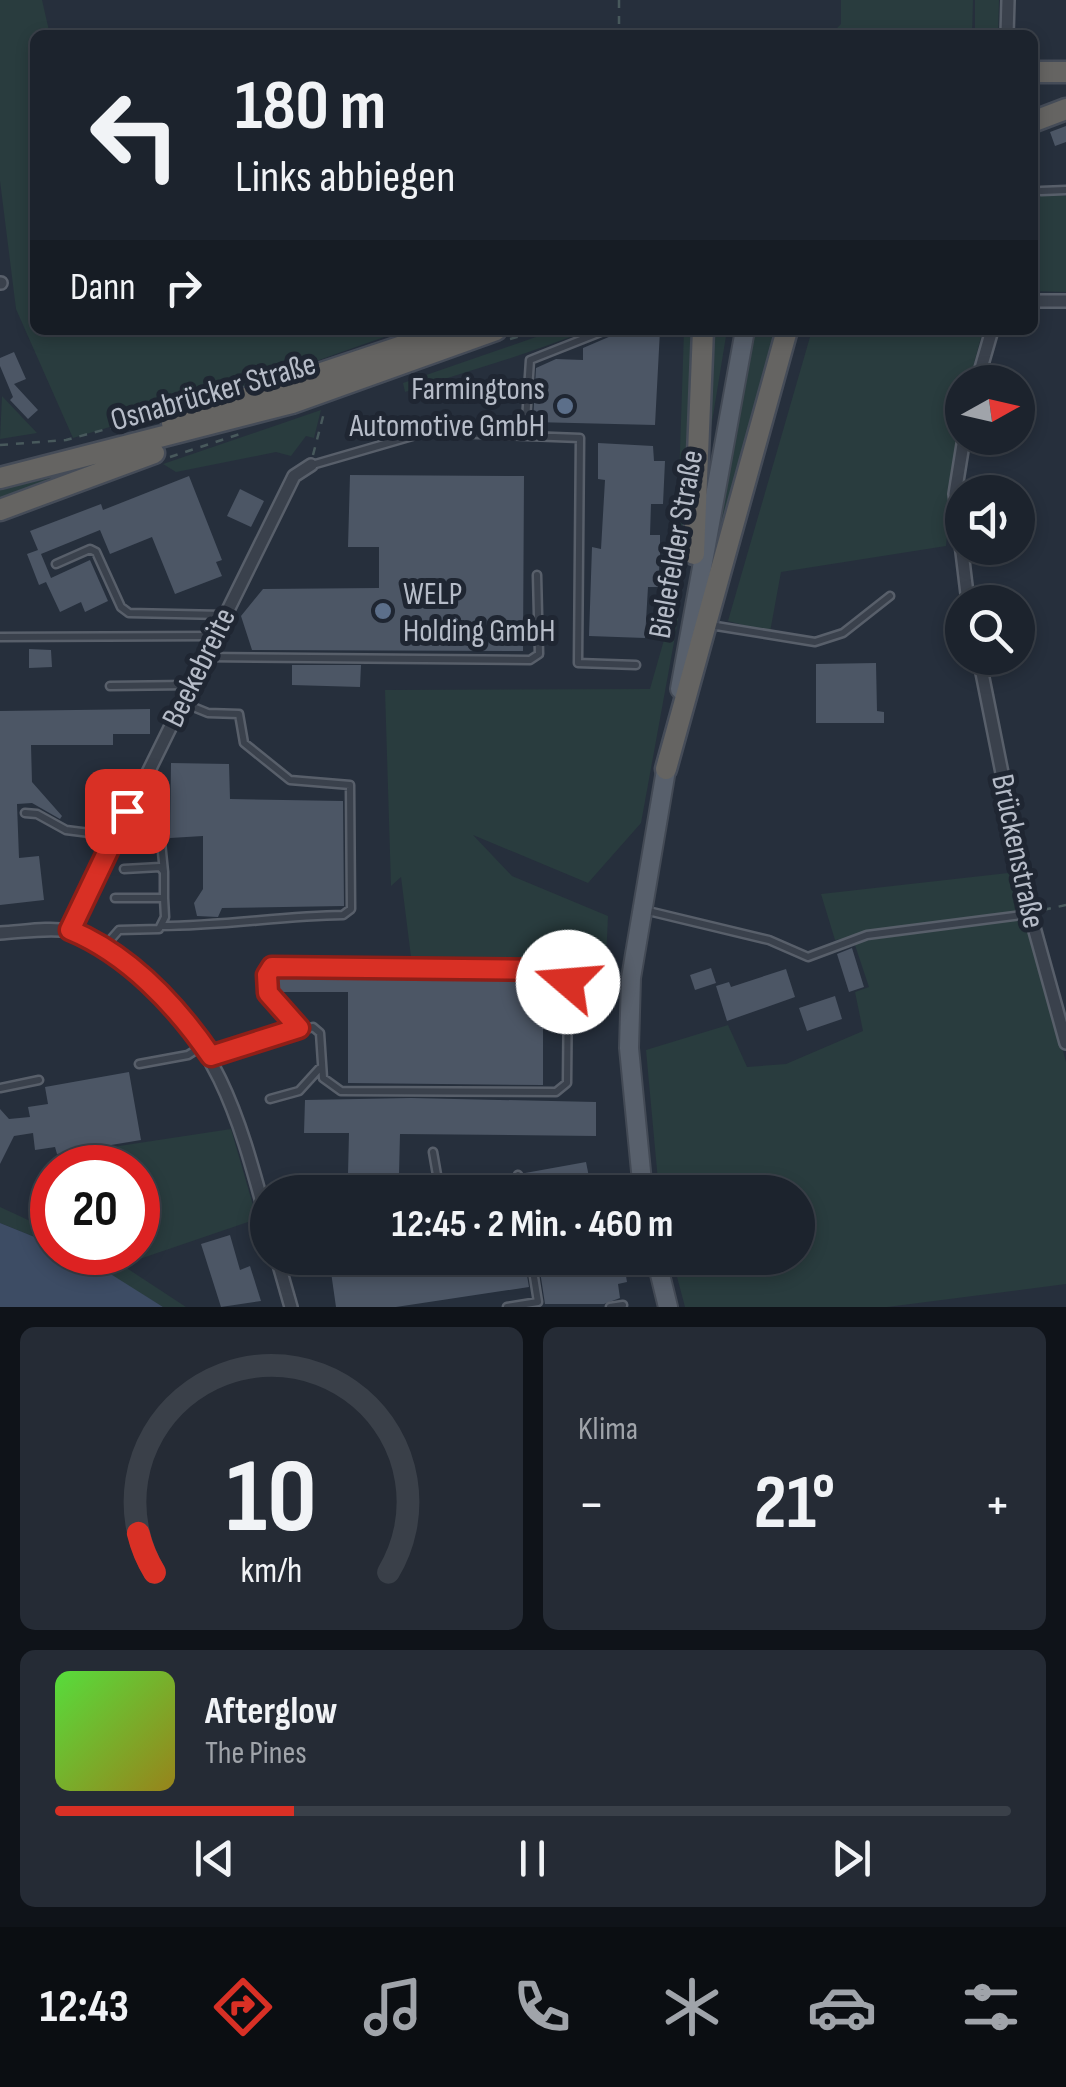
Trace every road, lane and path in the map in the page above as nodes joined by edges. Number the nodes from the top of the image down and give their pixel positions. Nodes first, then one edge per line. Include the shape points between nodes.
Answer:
1 (619, 0) edge
2 (1008, 0) edge
3 (619, 30) edge
4 (1007, 30) edge
5 (1038, 72) edge
6 (1066, 72) edge
7 (1066, 94) edge
8 (1038, 105) edge
9 (1066, 109) edge
10 (1038, 120) edge
11 (1066, 190) edge
12 (1040, 191) dead end
13 (1066, 300) edge
14 (1038, 301) edge
15 (435, 335) edge
16 (482, 335) edge
17 (593, 335) edge
18 (703, 335) edge
19 (737, 335) edge
20 (744, 335) edge
21 (786, 335) edge
22 (991, 335) edge
23 (982, 365) edge
24 (292, 402) junction
25 (325, 402) dead end
26 (525, 436) junction
27 (961, 455) edge
28 (0, 465) edge
29 (310, 465) junction
30 (0, 478) edge
31 (0, 510) edge
32 (694, 554) junction
33 (56, 564) dead end
34 (537, 575) dead end
35 (966, 585) edge
36 (890, 596) dead end
37 (223, 615) junction
38 (704, 624) junction
39 (212, 636) junction
40 (0, 637) edge
41 (202, 657) junction
42 (636, 665) dead end
43 (981, 675) edge
44 (188, 685) junction
45 (110, 686) dead end
46 (180, 701) junction
47 (666, 769) junction
48 (127, 811) junction
49 (25, 814) dead end
50 (115, 836) junction
51 (161, 842) junction
52 (124, 869) dead end
53 (164, 872) junction
54 (116, 898) dead end
55 (164, 898) junction
56 (1066, 904) edge
57 (639, 909) junction
58 (1030, 913) junction
59 (160, 926) junction
60 (70, 930) junction
61 (0, 933) edge
62 (104, 946) junction
63 (299, 1028) junction
64 (1066, 1043) edge
65 (207, 1050) junction
66 (139, 1064) dead end
67 (320, 1068) junction
68 (38, 1080) dead end
69 (0, 1088) edge
70 (270, 1099) dead end
71 (434, 1152) dead end
72 (255, 1175) edge
73 (437, 1175) edge
74 (642, 1175) edge
75 (281, 1275) edge
76 (535, 1275) edge
77 (660, 1275) edge
78 (542, 1305) edge
79 (623, 1305) edge
80 (290, 1307) edge
81 (507, 1307) edge
82 (610, 1307) edge
83 (668, 1307) edge

1 - 3 path
2 - 4 street
5 - 6 highway
7 - 8 highway
9 - 10 highway
11 - 12 lane
13 - 14 street
15 - 28 highway, Osnabrücker Straße via 179,421
16 - 24 highway, Osnabrücker Straße
17 - 26 lane via 530,360
18 - 32 highway
19 - 32 main road, Bielefelder Straße
20 - 47 main road, Bielefelder Straße
21 - 38 highway
22 - 23 street
24 - 30 highway, Osnabrücker Straße
24 - 31 highway
25 - 29 path
26 - 29 lane via 426,432
26 - 42 lane via 580,438 578,663
27 - 35 street via 955,494
29 - 37 street, Beekebreite via 294,476
32 - 47 main road, Bielefelder Straße
33 - 37 lane via 96,552 129,613
34 - 41 lane via 539,654 530,660
36 - 38 lane via 843,633 815,642
37 - 39 street, Beekebreite
38 - 47 highway
39 - 40 lane
39 - 41 street, Beekebreite
41 - 44 street, Beekebreite
43 - 58 street, Brückenstraße
44 - 45 lane
44 - 46 street, Beekebreite
46 - 48 street, Beekebreite
46 - 59 lane via 208,713 240,714 244,744 283,778 350,785 351,909 343,916
47 - 57 main road, Bielefelder Straße
48 - 50 street, Beekebreite
48 - 51 lane via 162,813
49 - 50 lane via 66,830
50 - 51 lane
50 - 60 street, Beekebreite
51 - 53 lane
52 - 53 lane
53 - 55 lane
54 - 55 lane
55 - 59 lane
56 - 58 path
57 - 58 lane via 808,956 867,935
57 - 74 main road, Bielefelder Straße via 629,1048
58 - 64 street, Brückenstraße
59 - 62 lane via 119,930
60 - 61 street
60 - 62 street
62 - 65 street via 142,976
63 - 65 lane
63 - 67 lane via 320,1033
63 - 67 lane via 268,993 270,968 559,970 568,977 567,1084 561,1091 341,1091 325,1081
65 - 66 lane
65 - 72 street
67 - 70 lane via 299,1091
68 - 69 lane
71 - 73 lane
75 - 80 street
76 - 78 lane
77 - 83 main road
78 - 81 lane
79 - 82 lane

